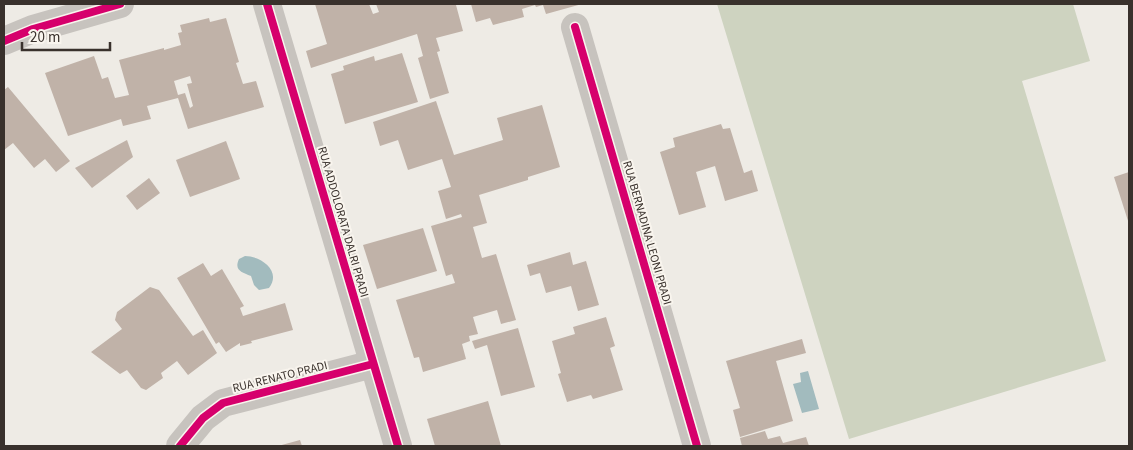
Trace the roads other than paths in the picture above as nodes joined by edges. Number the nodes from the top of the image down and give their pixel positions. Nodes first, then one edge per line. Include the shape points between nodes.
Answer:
1 (120, 4) edge
2 (267, 4) edge
3 (575, 27) dead end
4 (4, 41) edge
5 (374, 364) junction
6 (180, 446) edge
7 (398, 446) edge
8 (697, 446) edge

1 - 4 street via 33,29
2 - 5 street, RUA ADDOLORATA DALRI PRADI
3 - 8 street, RUA BERNADINA LEONI PRADI
5 - 6 street, RUA RENATO PRADI via 223,403 203,418
5 - 7 street, RUA ADDOLORATA DALRI PRADI

